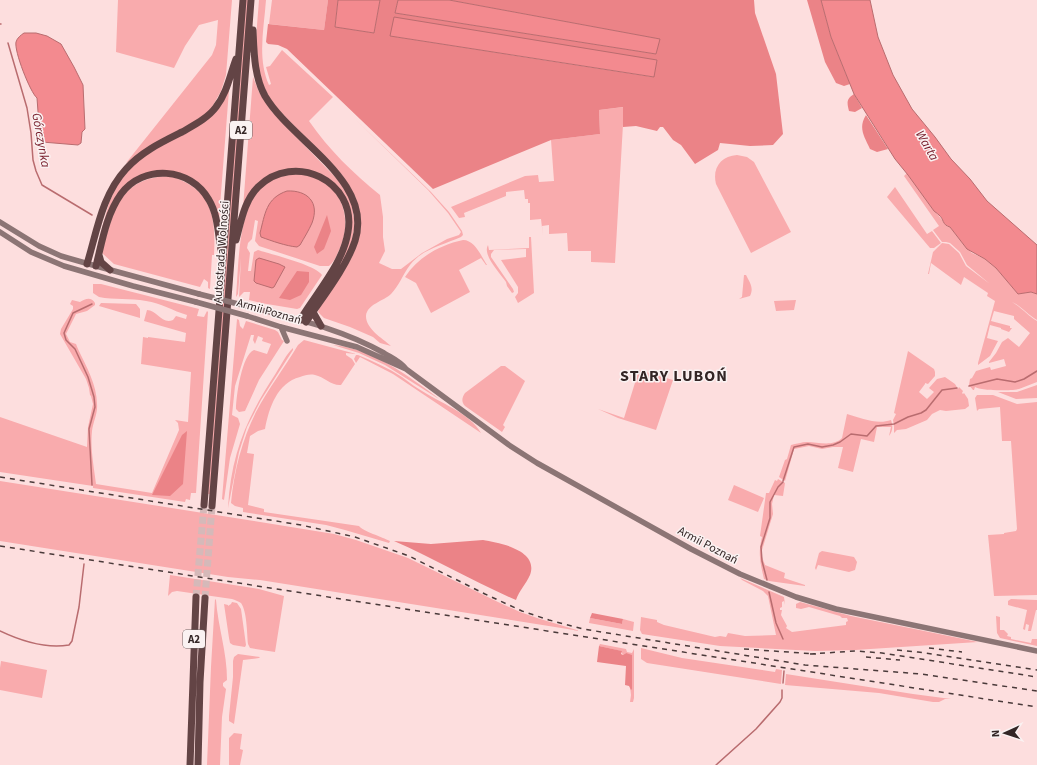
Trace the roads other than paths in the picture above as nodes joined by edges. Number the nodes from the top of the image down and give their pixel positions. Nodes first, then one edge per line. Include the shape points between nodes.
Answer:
1 (243, 0) edge
2 (251, 3) edge
3 (239, 48) junction
4 (0, 222) edge
5 (0, 232) edge
6 (99, 253) junction
7 (232, 254) junction
8 (87, 264) junction
9 (223, 264) junction
10 (99, 267) junction
11 (110, 270) junction
12 (85, 272) junction
13 (96, 275) junction
14 (313, 312) junction
15 (303, 321) junction
16 (281, 326) junction
17 (321, 326) junction
18 (294, 330) junction
19 (300, 332) junction
20 (287, 341) dead end
21 (406, 369) junction
22 (204, 505) tunnel mouth
23 (212, 506) tunnel mouth
24 (196, 597) tunnel mouth
25 (205, 598) tunnel mouth
26 (1037, 651) edge
27 (190, 765) edge
28 (198, 765) edge

1 - 3 highway, Autostrada Wolności / A2
2 - 7 highway, Autostrada Wolności / A2
2 - 14 highway via 256,66 265,95 282,118 340,178 352,196 357,211 357,233 352,248
3 - 8 highway via 225,92 213,111 143,154 116,182 103,209
3 - 9 highway, Autostrada Wolności / A2
4 - 8 main road, Armii Poznań via 44,248
5 - 12 main road, Armii Poznań via 39,255
6 - 9 highway via 110,213 123,191 134,182 159,173 177,175 189,180 200,187 208,198 215,212
6 - 10 highway
6 - 11 highway via 101,262
7 - 15 highway via 248,203 264,181 279,173 296,171 317,175 332,185 342,197 347,210 347,239
7 - 23 highway, Autostrada Wolności / A2
8 - 10 main road, Armii Poznań
8 - 12 main road
9 - 22 highway, Autostrada Wolności / A2
10 - 11 main road, Armii Poznań
10 - 13 main road
11 - 15 main road, Armii Poznań, bridge
12 - 13 main road, Armii Poznań
13 - 16 main road, Armii Poznań, bridge
14 - 15 highway
14 - 17 highway
15 - 17 main road, Armii Poznań
15 - 18 main road
15 - 19 main road
16 - 18 main road, Armii Poznań
16 - 20 main road
17 - 21 main road, Armii Poznań via 362,341 400,362
18 - 19 main road, Armii Poznań
19 - 21 main road, Armii Poznań via 356,347
21 - 26 main road, Armii Poznań via 537,463 740,574 836,609
24 - 27 highway, A2
25 - 28 highway, A2

